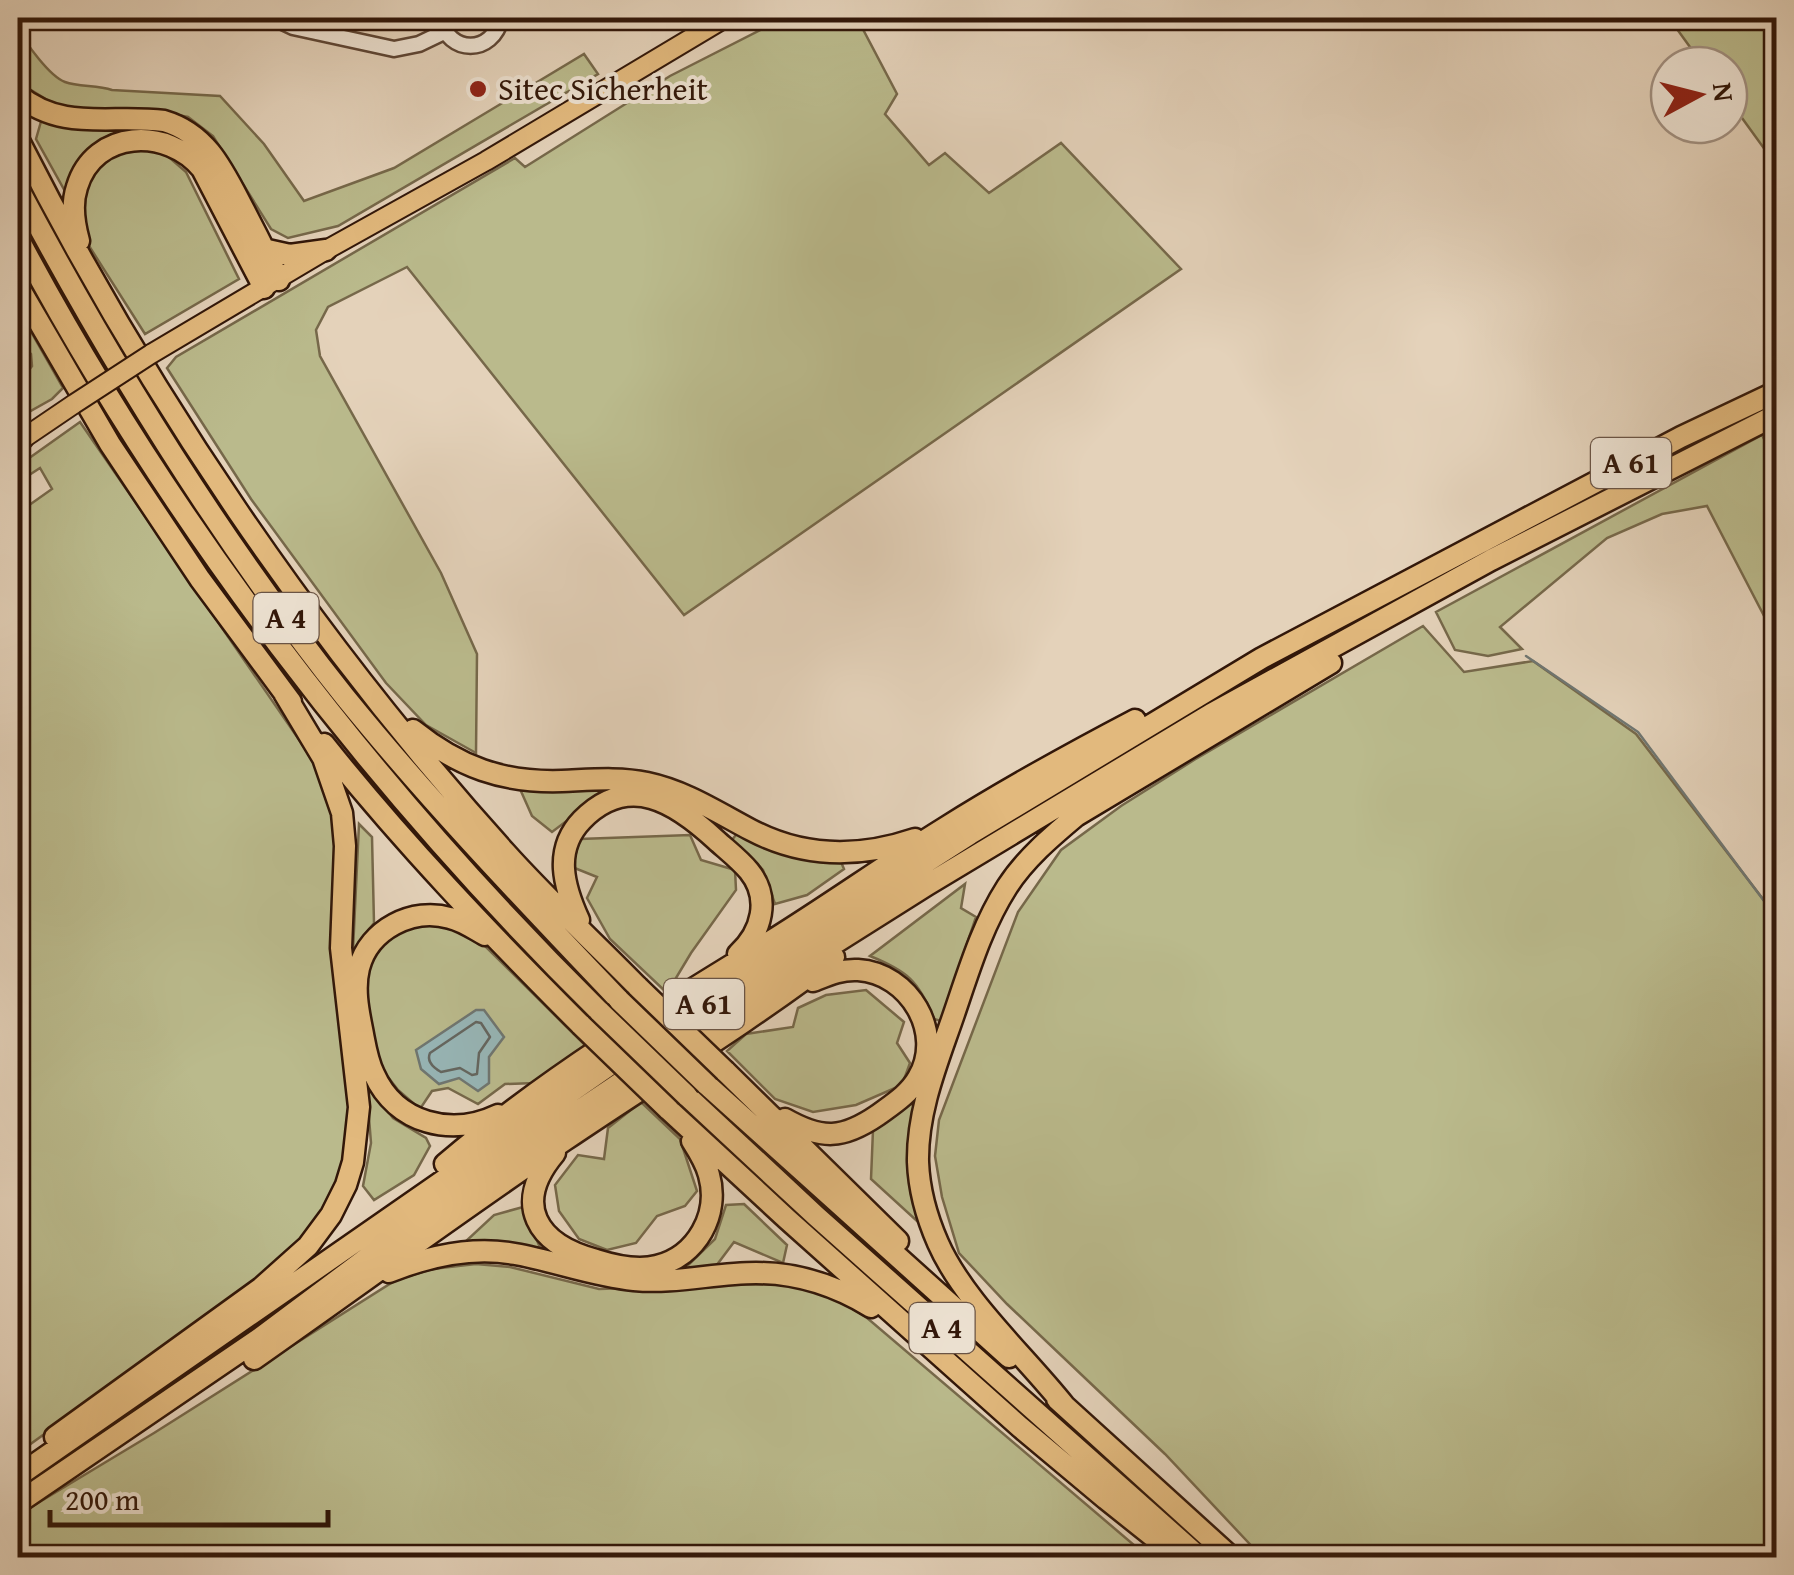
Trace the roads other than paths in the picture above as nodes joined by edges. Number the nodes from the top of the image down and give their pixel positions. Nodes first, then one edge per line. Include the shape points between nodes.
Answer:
1 (274, 18) edge
2 (501, 18) edge
3 (726, 18) edge
4 (442, 24) edge
5 (18, 95) edge
6 (18, 139) edge
7 (18, 188) edge
8 (18, 238) edge
9 (263, 248) junction
10 (326, 250) junction
11 (88, 272) junction
12 (272, 284) junction
13 (18, 286) edge
14 (23, 302) edge
15 (1776, 392) edge
16 (1776, 415) edge
17 (19, 440) edge
18 (1491, 560) junction
19 (1262, 658) junction
20 (284, 693) junction
21 (382, 705) junction
22 (415, 815) junction
23 (945, 828) junction
24 (927, 885) junction
25 (584, 932) junction
26 (501, 945) junction
27 (718, 972) junction
28 (789, 992) junction
29 (518, 1106) junction
30 (763, 1106) junction
31 (674, 1115) junction
32 (566, 1140) junction
33 (364, 1233) junction
34 (364, 1283) junction
35 (922, 1340) junction
36 (1038, 1372) junction
37 (1064, 1405) junction
38 (18, 1466) edge
39 (63, 1473) junction
40 (18, 1476) edge
41 (18, 1503) edge
42 (1180, 1558) edge
43 (1200, 1558) edge
44 (1232, 1558) edge

1 - 4 street via 394,49 419,44
2 - 4 street via 480,44 460,44
3 - 10 main road
5 - 9 highway via 65,118 150,119 186,130 213,153
6 - 11 highway
7 - 37 highway, A 4, bridge via 161,436 228,537 416,783 706,1084
8 - 22 highway, A 4 via 188,518 279,646
9 - 10 highway via 290,254
9 - 12 highway
10 - 12 main road
11 - 12 highway via 73,212 81,175 109,147 153,140 195,160
11 - 21 highway via 227,496
12 - 17 main road, bridge
13 - 14 highway
14 - 20 highway via 200,579
15 - 19 highway, A 61
16 - 18 highway, A 61
18 - 24 highway, A 61 via 1211,714
18 - 36 highway via 1076,816 1007,887 982,934 937,1064 923,1110 918,1165 943,1254
19 - 23 highway via 1171,700
19 - 33 highway, A 61 via 970,834 614,1062
20 - 22 highway
20 - 26 highway
20 - 38 highway via 323,758 342,812 340,948 359,1107 346,1184 308,1246 261,1288
21 - 23 highway via 431,744 476,768 524,780 616,779 664,787 798,848 858,853
21 - 25 highway via 507,854
22 - 43 highway, A 4, bridge via 687,1096
23 - 27 highway
24 - 28 highway
24 - 39 highway, A 61 via 574,1114
25 - 27 highway via 564,882 572,833 607,802 656,799 691,817 757,884 757,929
25 - 30 highway, bridge
26 - 29 highway via 450,918 406,918 376,937 364,955 357,1001 372,1072 410,1116 459,1126
26 - 31 highway, bridge
27 - 29 highway
28 - 30 highway via 836,971 886,978 918,1005 927,1048 920,1076 904,1096 860,1128 823,1134
28 - 32 highway
29 - 33 highway
30 - 36 highway
31 - 32 highway via 707,1168 712,1201 694,1244 658,1266 627,1267 578,1255 546,1235 536,1216 535,1187
31 - 35 highway
32 - 34 highway
33 - 40 highway, A 61
34 - 35 highway via 430,1257 479,1251 639,1280 790,1275 852,1296
34 - 39 highway via 174,1412
35 - 42 highway
36 - 37 highway
37 - 44 highway, A 4
39 - 41 highway, A 61

